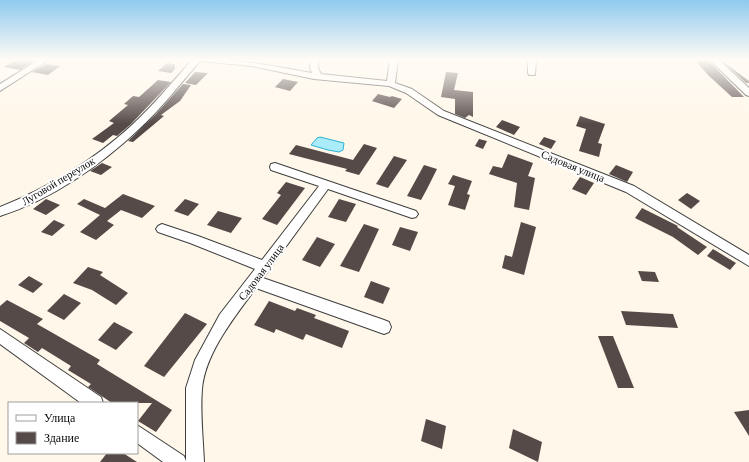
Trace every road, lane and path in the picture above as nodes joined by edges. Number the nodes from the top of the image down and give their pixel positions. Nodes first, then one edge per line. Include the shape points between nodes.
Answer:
1 (12, 81) edge
2 (178, 81) edge
3 (360, 81) edge
4 (391, 81) edge
5 (736, 81) edge
6 (391, 84) junction
7 (0, 88) edge
8 (749, 93) edge
9 (275, 167) dead end
10 (325, 186) junction
11 (0, 212) edge
12 (412, 214) dead end
13 (162, 229) dead end
14 (749, 261) edge
15 (264, 267) junction
16 (254, 281) junction
17 (384, 327) dead end
18 (0, 336) edge
19 (94, 402) edge
20 (138, 434) edge
21 (178, 462) edge
22 (195, 462) edge

1 - 7 street
2 - 11 street, Луговой переулок via 136,127 92,162 21,204
3 - 6 street, Садовая улица
4 - 6 street
5 - 8 street
6 - 14 street, Садовая улица via 409,91 441,113 630,189
9 - 10 street
10 - 12 street
10 - 15 street, Садовая улица
13 - 15 street
15 - 16 street, Садовая улица
16 - 17 street
16 - 22 street, Садовая улица via 225,319 202,360 194,388
18 - 19 street
20 - 21 street

